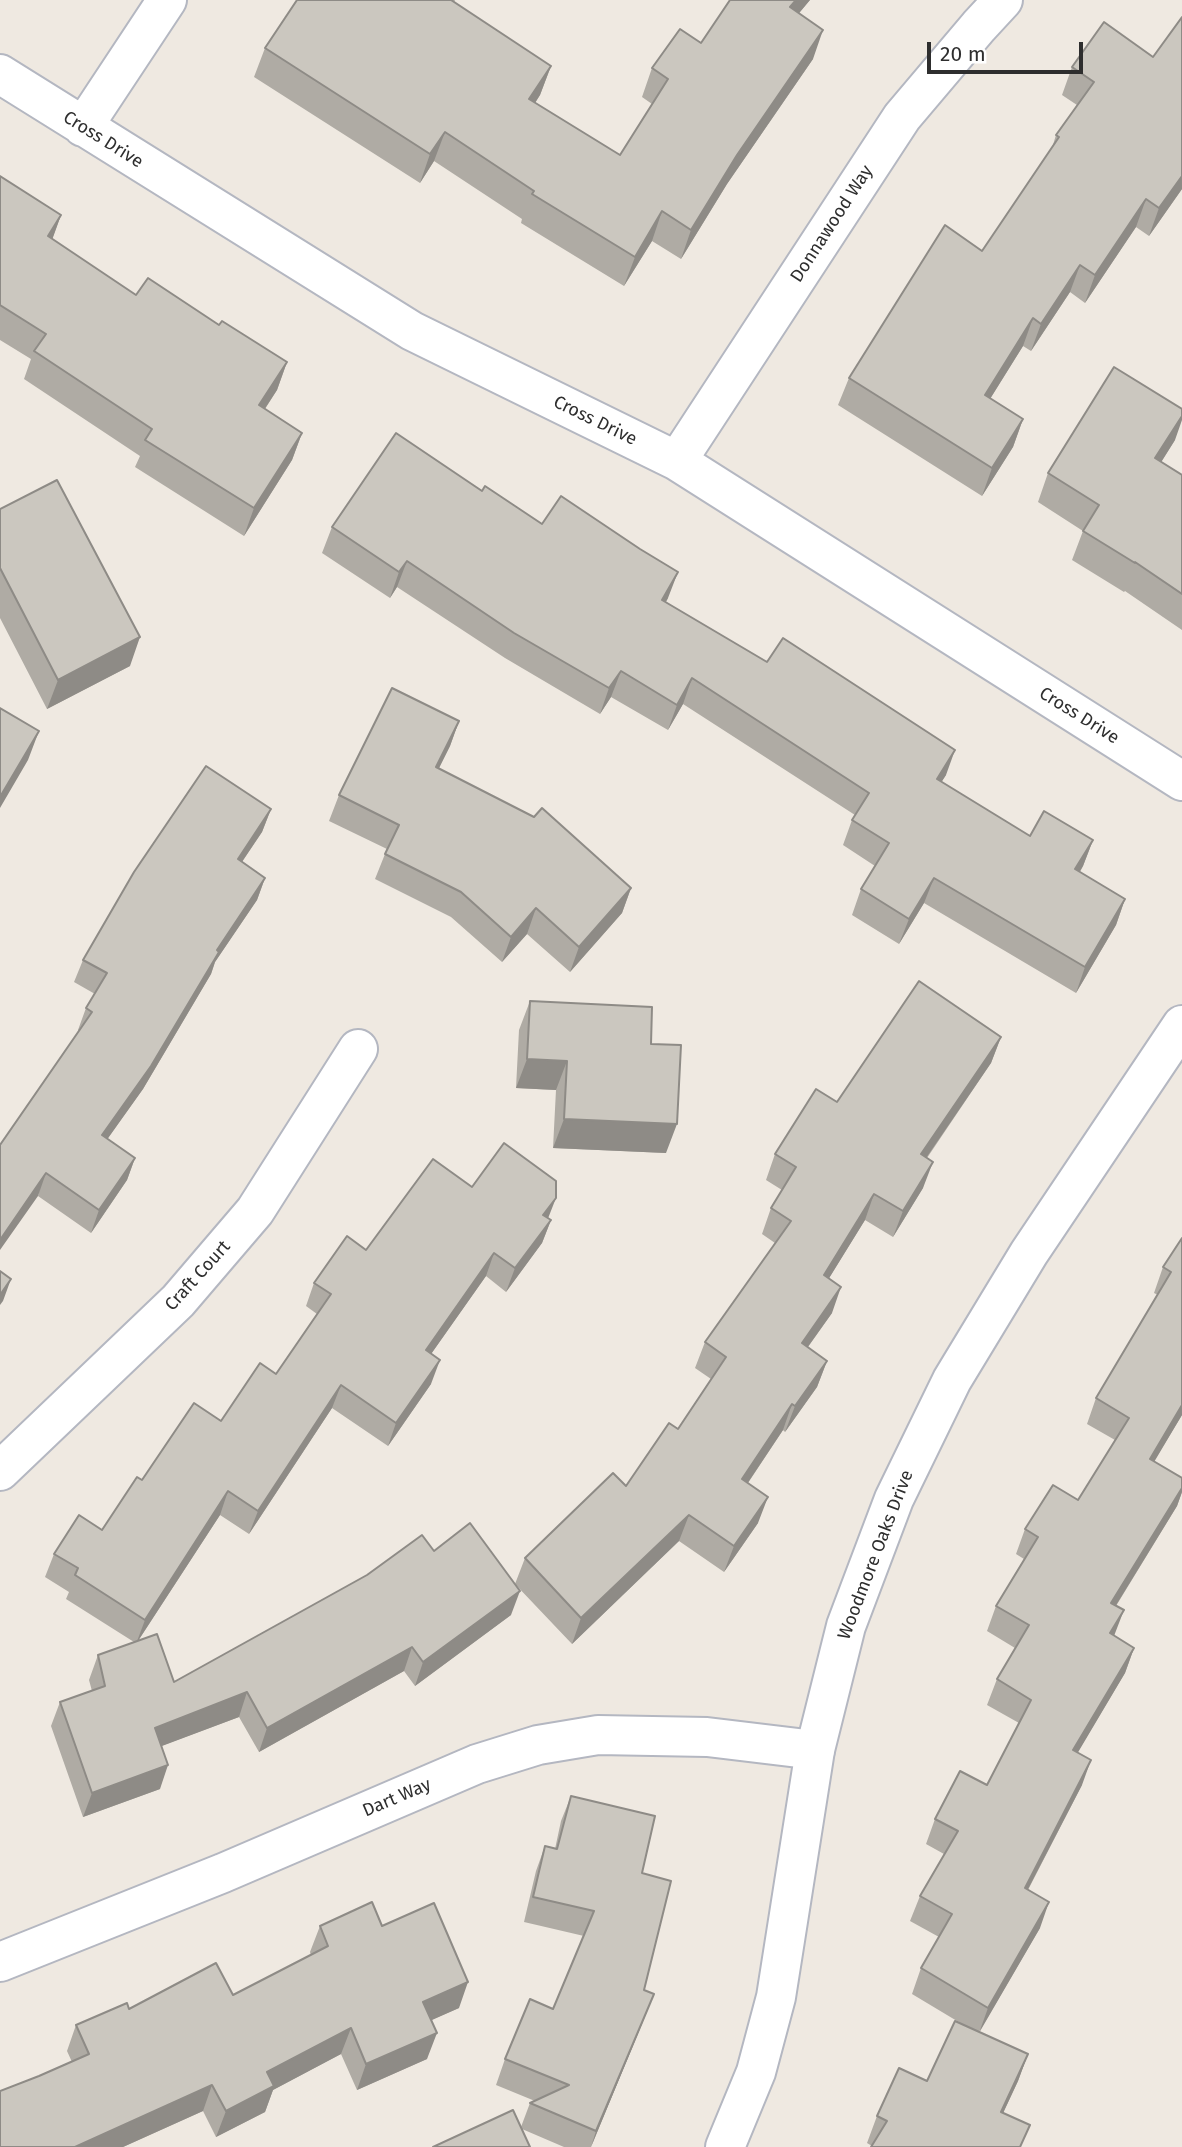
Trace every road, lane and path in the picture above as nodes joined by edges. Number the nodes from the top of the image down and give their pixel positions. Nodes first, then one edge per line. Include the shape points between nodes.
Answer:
1 (167, 0) edge
2 (1003, 0) edge
3 (0, 74) edge
4 (83, 127) junction
5 (677, 461) junction
6 (1182, 782) edge
7 (1182, 1024) edge
8 (358, 1049) dead end
9 (0, 1471) edge
10 (815, 1750) junction
11 (0, 1962) edge
12 (725, 2147) edge

1 - 4 street
2 - 5 street, Donnawood Way via 902,117
3 - 4 street, Cross Drive
4 - 5 street, Cross Drive via 412,331
5 - 6 street, Cross Drive
7 - 10 street, Woodmore Oaks Drive via 1029,1252 952,1380 894,1499 846,1626
8 - 9 street, Craft Court via 255,1211 178,1301
10 - 11 street, Dart Way via 707,1737 598,1735 538,1745 477,1764 223,1874
10 - 12 street, Woodmore Oaks Drive via 776,1997 756,2071

